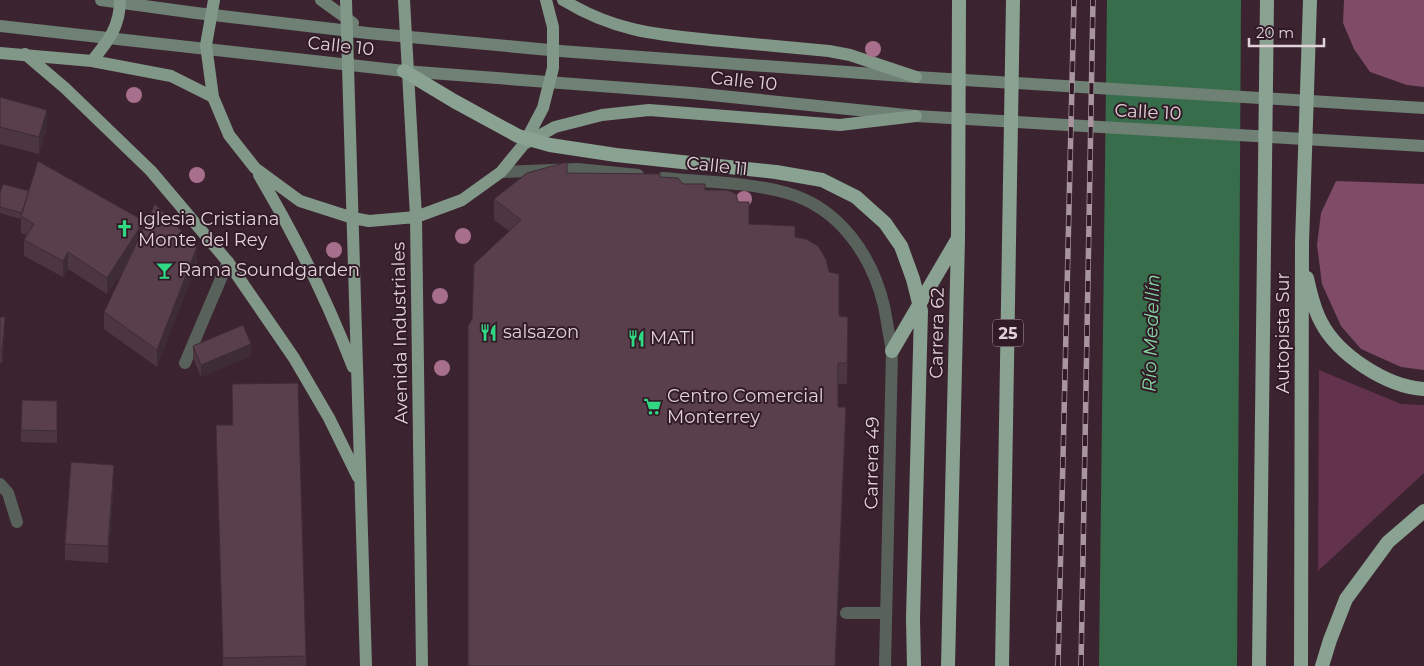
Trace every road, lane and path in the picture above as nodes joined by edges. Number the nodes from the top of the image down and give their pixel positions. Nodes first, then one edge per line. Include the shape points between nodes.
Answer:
1 (101, 0) edge
2 (120, 0) edge
3 (214, 0) edge
4 (322, 0) edge
5 (346, 0) edge
6 (404, 0) edge
7 (546, 0) edge
8 (563, 0) edge
9 (959, 0) edge
10 (1013, 0) edge
11 (1267, 0) edge
12 (1310, 0) edge
13 (0, 26) edge
14 (367, 33) junction
15 (0, 53) edge
16 (25, 54) junction
17 (92, 61) junction
18 (404, 71) junction
19 (916, 77) junction
20 (213, 97) junction
21 (1424, 108) edge
22 (916, 116) junction
23 (524, 144) junction
24 (1424, 146) edge
25 (255, 168) junction
26 (501, 172) junction
27 (416, 217) junction
28 (353, 218) junction
29 (958, 239) junction
30 (1302, 243) junction
31 (228, 262) junction
32 (870, 264) joint
33 (892, 351) junction
34 (185, 363) dead end
35 (357, 376) junction
36 (1424, 389) edge
37 (360, 480) junction
38 (0, 484) edge
39 (1424, 511) edge
40 (17, 522) dead end
41 (886, 613) junction
42 (846, 614) dead end
43 (366, 666) edge
44 (422, 666) edge
45 (886, 666) edge
46 (914, 666) edge
47 (948, 666) edge
48 (1002, 666) edge
49 (1259, 666) edge
50 (1301, 666) edge
51 (1322, 666) edge

1 - 14 main road, Calle 10
2 - 17 main road via 120,13 110,39
3 - 20 main road via 206,45
4 - 14 main road
5 - 28 main road
6 - 27 main road, Avenida Industriales
7 - 23 main road via 552,27 552,68 543,108
8 - 19 main road via 603,21 632,30 828,51
9 - 29 highway, Carrera 62
10 - 48 highway, 25
11 - 49 highway, Autopista Sur
12 - 30 highway, Autopista Sur
13 - 18 main road, Calle 10
14 - 19 main road, Calle 10 via 560,51
15 - 16 main road
16 - 17 main road
16 - 31 main road via 151,171
17 - 20 main road via 171,76
18 - 22 main road, Calle 10 via 692,93
18 - 46 highway via 518,136 550,145 822,180 856,197 886,223 901,246 921,311
19 - 21 main road, Calle 10
20 - 25 main road via 230,135
22 - 23 main road via 840,125 650,110 602,114 555,128
22 - 24 main road, Calle 10
23 - 26 main road
25 - 28 main road via 300,201
25 - 35 main road via 301,249
26 - 27 main road via 462,200
26 - 32 street, Calle 11 via 578,169 750,186 788,194 823,209 852,236
27 - 28 main road via 383,221
27 - 44 main road, Avenida Industriales
28 - 35 main road
29 - 33 highway
29 - 47 highway, Carrera 62
30 - 36 highway via 1309,291 1321,323 1343,352 1376,375
30 - 50 highway, Autopista Sur
31 - 34 street
31 - 37 main road via 294,358
32 - 33 street, Carrera 49 via 884,305
33 - 41 street, Carrera 49
35 - 37 main road
37 - 43 main road
38 - 40 street via 8,493
39 - 51 highway via 1388,542 1346,599
41 - 42 street
41 - 45 street, Carrera 49

